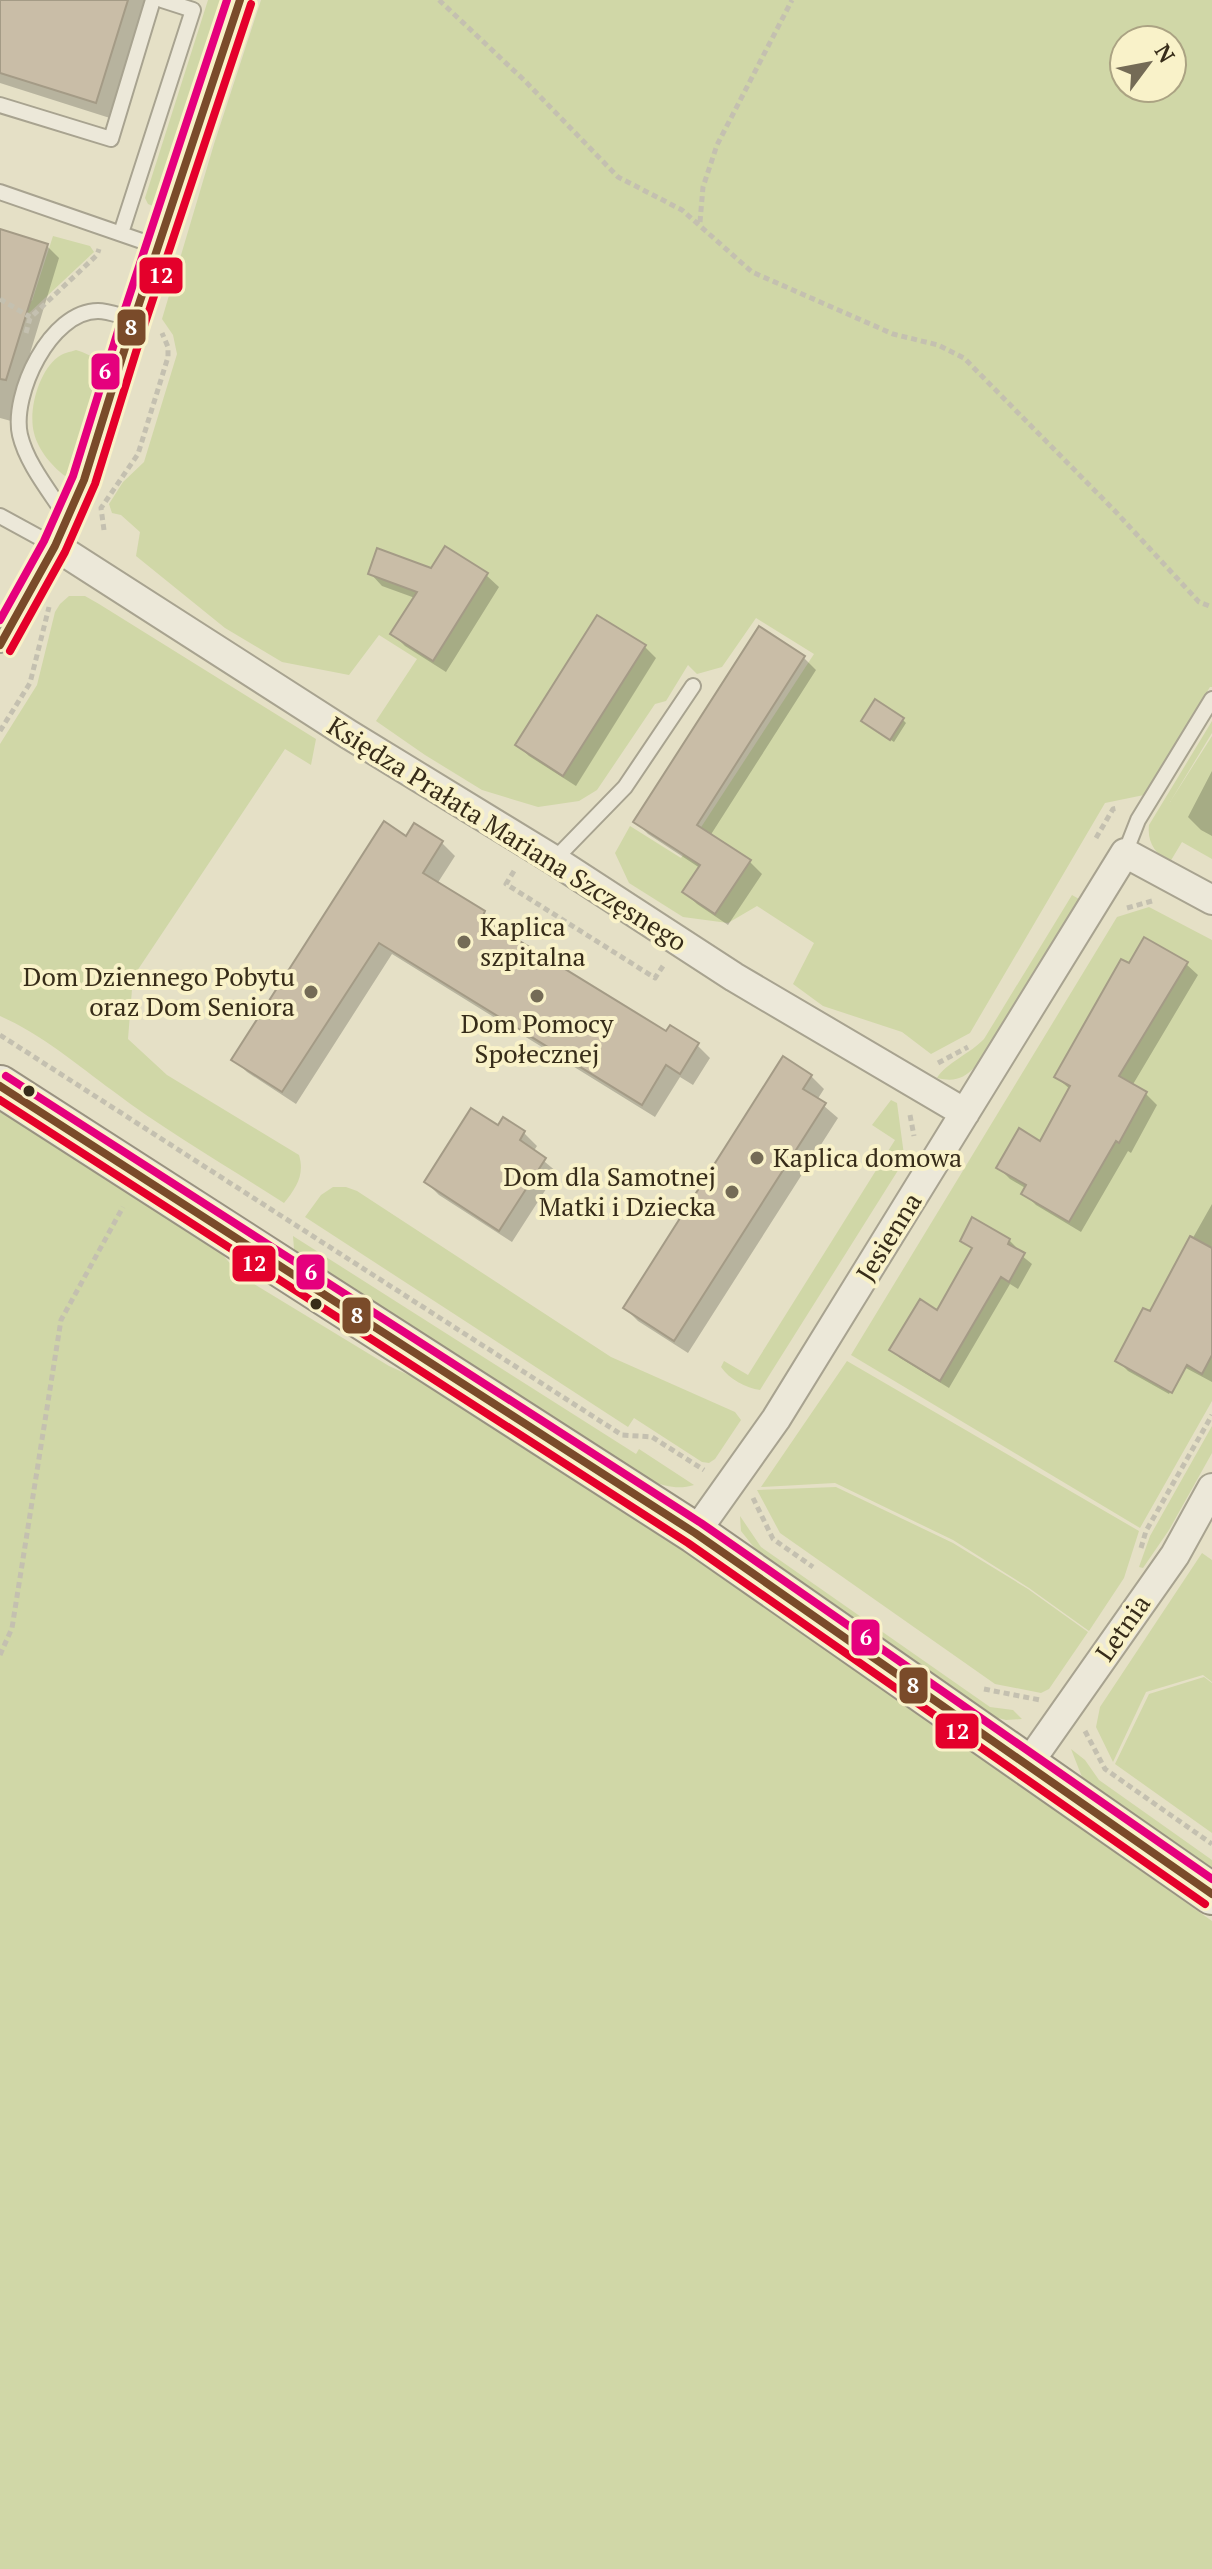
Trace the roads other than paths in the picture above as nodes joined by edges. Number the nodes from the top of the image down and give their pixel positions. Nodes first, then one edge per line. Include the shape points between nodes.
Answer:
1 (153, 0) edge
2 (162, 0) edge
3 (240, 0) edge
4 (0, 105) edge
5 (0, 192) edge
6 (121, 233) junction
7 (159, 247) junction
8 (134, 319) junction
9 (0, 516) edge
10 (68, 520) junction
11 (55, 546) junction
12 (0, 645) edge
13 (693, 686) dead end
14 (1212, 699) edge
15 (1125, 853) junction
16 (554, 860) junction
17 (1212, 900) edge
18 (0, 1086) edge
19 (965, 1113) junction
20 (1212, 1488) edge
21 (695, 1533) junction
22 (1028, 1764) junction
23 (1212, 1894) edge

1 - 4 lane via 111,139
2 - 6 lane via 193,10
3 - 7 lane
5 - 6 lane
6 - 7 lane
7 - 8 lane
8 - 10 lane
8 - 10 lane via 96,311 72,319 49,338 26,390 19,432 25,451
9 - 11 lane
10 - 11 lane
11 - 12 lane
11 - 16 street, Księdza Prałata Mariana Szczęsnego
13 - 16 lane via 625,787
14 - 15 lane via 1138,820
15 - 17 street
15 - 19 street, Jesienna
16 - 19 street, Księdza Prałata Mariana Szczęsnego via 734,977
18 - 21 street
19 - 21 street, Jesienna via 776,1419
20 - 22 street, Letnia via 1175,1555
21 - 22 street
22 - 23 street

